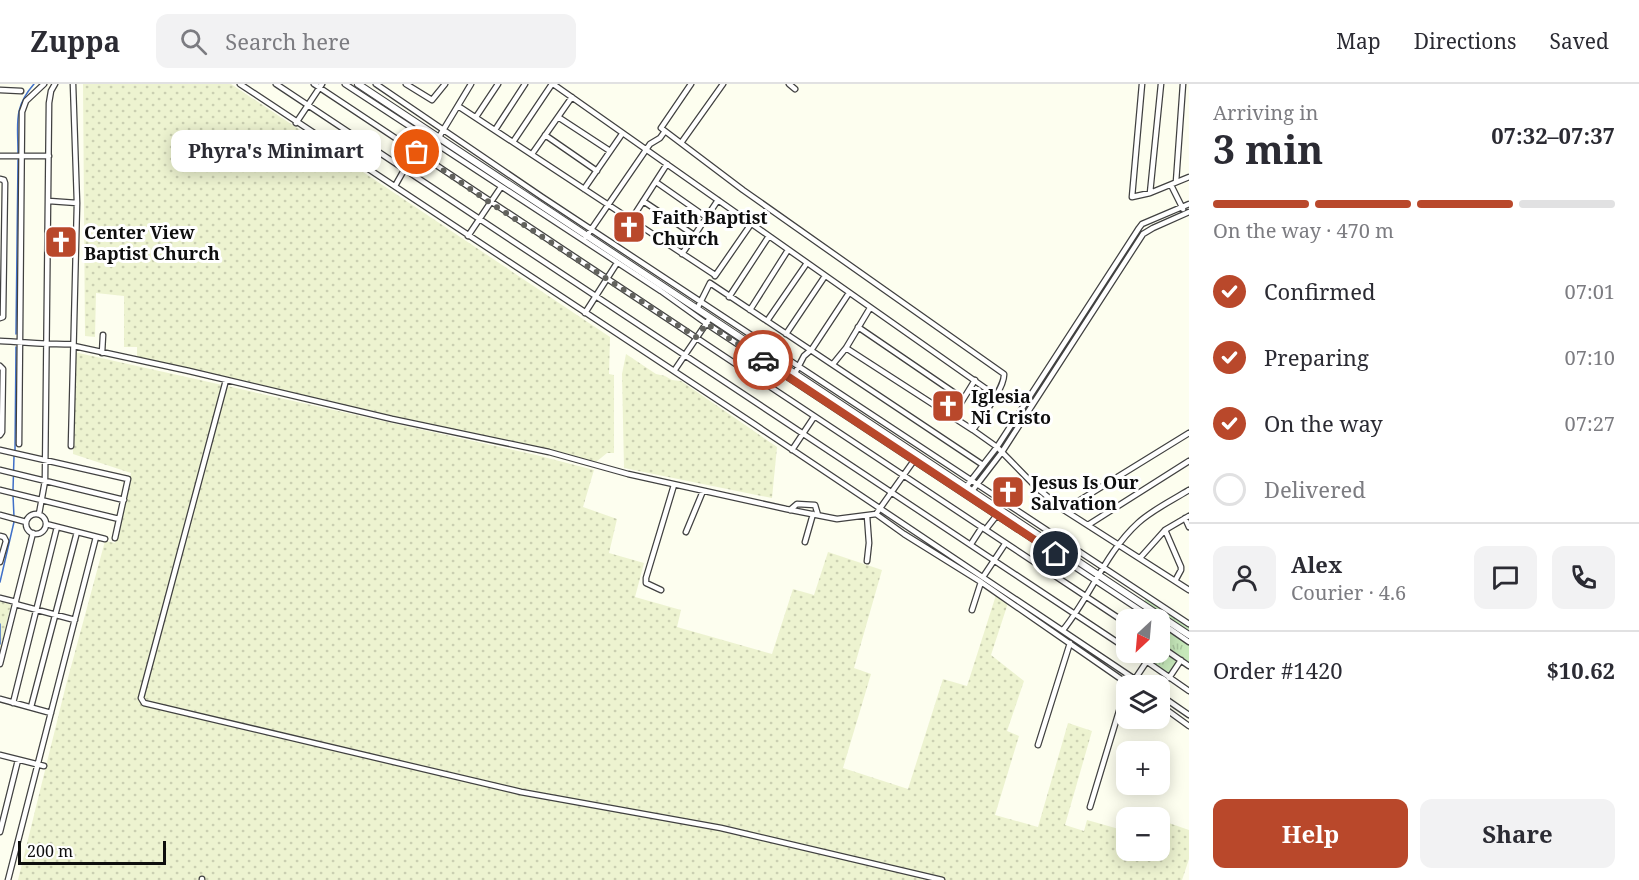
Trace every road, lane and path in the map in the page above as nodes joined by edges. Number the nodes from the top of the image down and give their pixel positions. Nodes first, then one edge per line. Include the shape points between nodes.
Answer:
1 (44, 84) edge
2 (55, 84) edge
3 (73, 84) edge
4 (240, 84) edge
5 (276, 84) edge
6 (314, 84) edge
7 (345, 84) edge
8 (358, 84) edge
9 (376, 84) edge
10 (406, 84) edge
11 (445, 84) edge
12 (471, 84) edge
13 (498, 84) edge
14 (525, 84) edge
15 (553, 84) edge
16 (691, 84) edge
17 (723, 84) edge
18 (789, 84) edge
19 (1142, 84) edge
20 (1161, 84) edge
21 (1183, 84) edge
22 (321, 86) edge
23 (795, 89) dead end
24 (0, 90) edge
25 (21, 91) dead end
26 (572, 97) junction
27 (308, 105) junction
28 (458, 106) junction
29 (476, 117) junction
30 (558, 117) junction
31 (297, 123) junction
32 (444, 129) junction
33 (495, 130) junction
34 (665, 131) junction
35 (622, 134) junction
36 (545, 135) junction
37 (426, 137) junction
38 (439, 137) junction
39 (513, 142) junction
40 (681, 143) junction
41 (645, 150) junction
42 (417, 152) junction
43 (610, 152) junction
44 (532, 153) junction
45 (0, 156) edge
46 (23, 156) junction
47 (49, 156) junction
48 (668, 165) junction
49 (404, 171) junction
50 (597, 171) junction
51 (1189, 177) edge
52 (0, 179) edge
53 (656, 182) junction
54 (1174, 183) junction
55 (395, 186) junction
56 (501, 187) junction
57 (584, 189) junction
58 (1150, 193) junction
59 (718, 200) junction
60 (50, 201) junction
61 (643, 201) junction
62 (489, 202) junction
63 (76, 203) junction
64 (1189, 204) edge
65 (608, 205) junction
66 (1182, 207) junction
67 (1187, 213) edge
68 (706, 217) junction
69 (479, 218) junction
70 (630, 220) junction
71 (751, 224) junction
72 (591, 228) junction
73 (694, 235) junction
74 (468, 236) junction
75 (769, 236) junction
76 (586, 237) junction
77 (788, 250) junction
78 (682, 254) junction
79 (617, 263) junction
80 (807, 263) junction
81 (715, 275) junction
82 (825, 276) junction
83 (606, 279) junction
84 (710, 283) junction
85 (1103, 286) junction
86 (1108, 289) junction
87 (849, 293) junction
88 (596, 295) junction
89 (729, 297) junction
90 (701, 300) junction
91 (870, 308) junction
92 (697, 309) junction
93 (750, 309) junction
94 (585, 313) junction
95 (0, 318) edge
96 (709, 321) junction
97 (767, 321) junction
98 (858, 327) junction
99 (786, 334) junction
100 (103, 335) dead end
101 (696, 337) junction
102 (0, 341) edge
103 (21, 342) junction
104 (46, 345) junction
105 (73, 345) junction
106 (846, 348) junction
107 (812, 349) junction
108 (102, 353) junction
109 (684, 356) junction
110 (833, 364) junction
111 (798, 365) junction
112 (0, 366) edge
113 (674, 371) junction
114 (795, 373) junction
115 (226, 380) junction
116 (975, 380) junction
117 (995, 395) junction
118 (962, 398) junction
119 (1, 400) edge
120 (953, 416) junction
121 (814, 417) junction
122 (973, 430) junction
123 (1189, 433) edge
124 (803, 434) junction
125 (0, 435) edge
126 (19, 444) dead end
127 (71, 446) dead end
128 (997, 447) junction
129 (0, 450) edge
130 (792, 450) junction
131 (1002, 452) junction
132 (915, 459) junction
133 (45, 460) junction
134 (1189, 460) edge
135 (982, 464) junction
136 (988, 468) junction
137 (0, 470) edge
138 (903, 475) junction
139 (971, 480) junction
140 (45, 481) junction
141 (674, 484) junction
142 (977, 484) junction
143 (969, 489) junction
144 (0, 490) edge
145 (1189, 490) edge
146 (703, 491) junction
147 (892, 492) junction
148 (42, 500) junction
149 (124, 500) junction
150 (790, 510) junction
151 (1064, 510) junction
152 (878, 511) junction
153 (0, 514) edge
154 (39, 514) junction
155 (815, 514) junction
156 (997, 515) junction
157 (867, 516) junction
158 (1187, 517) edge
159 (119, 519) junction
160 (26, 522) junction
161 (46, 525) junction
162 (1088, 525) junction
163 (57, 527) junction
164 (1189, 527) edge
165 (984, 528) junction
166 (1165, 530) junction
167 (77, 532) junction
168 (687, 532) dead end
169 (33, 533) junction
170 (0, 536) edge
171 (96, 537) junction
172 (115, 538) dead end
173 (105, 539) dead end
174 (805, 542) dead end
175 (971, 544) junction
176 (1005, 544) junction
177 (1119, 545) junction
178 (1140, 558) junction
179 (0, 559) edge
180 (995, 560) junction
181 (867, 561) dead end
182 (1104, 567) junction
183 (1098, 577) junction
184 (982, 580) junction
185 (1175, 581) junction
186 (661, 590) dead end
187 (1189, 590) edge
188 (1086, 595) junction
189 (0, 598) edge
190 (15, 603) junction
191 (1140, 609) edge
192 (36, 610) junction
193 (972, 610) dead end
194 (1076, 614) junction
195 (56, 615) junction
196 (1116, 616) edge
197 (75, 620) junction
198 (1189, 624) edge
199 (1170, 629) edge
200 (1063, 630) junction
201 (1189, 634) edge
202 (1116, 641) edge
203 (1189, 642) edge
204 (1070, 643) junction
205 (1170, 653) edge
206 (1181, 660) junction
207 (1148, 663) edge
208 (0, 664) edge
209 (1189, 666) edge
210 (1129, 675) edge
211 (1165, 675) edge
212 (1170, 676) edge
213 (1116, 677) edge
214 (1170, 679) edge
215 (1189, 691) edge
216 (0, 699) edge
217 (1170, 702) edge
218 (13, 703) junction
219 (31, 707) junction
220 (1170, 712) edge
221 (51, 713) junction
222 (1189, 715) edge
223 (1116, 724) edge
224 (1189, 726) edge
225 (1038, 745) dead end
226 (0, 755) edge
227 (18, 760) junction
228 (37, 765) junction
229 (44, 766) dead end
230 (1090, 807) dead end
231 (0, 832) edge
232 (8, 880) edge
233 (942, 880) edge

1 - 46 street via 23,108
2 - 47 street via 49,103
3 - 63 street
4 - 31 street
5 - 27 street
6 - 22 street
7 - 37 street
8 - 38 street
9 - 32 street
10 - 11 street via 432,100
12 - 28 street
13 - 29 street
14 - 33 street
15 - 26 street
15 - 39 street
16 - 34 street via 662,125
17 - 40 street
18 - 23 street
19 - 58 street via 1132,197
20 - 58 street
21 - 54 street
22 - 27 street
22 - 42 street
24 - 25 street
26 - 30 street
26 - 35 street
27 - 31 street
27 - 49 street
28 - 29 street
28 - 32 street
29 - 33 street
30 - 36 street
30 - 43 street
31 - 55 street
32 - 38 street
32 - 72 street
33 - 39 street
34 - 40 street
34 - 41 street
35 - 41 street
35 - 43 street
36 - 44 street
36 - 50 street
37 - 42 street
37 - 56 street
38 - 76 street
39 - 44 street
40 - 117 street via 1001,371 1004,379
41 - 48 street
41 - 65 street
42 - 62 street
43 - 50 street
44 - 57 street
45 - 46 street
46 - 47 street
46 - 103 street
47 - 60 street
48 - 53 street
48 - 59 street
49 - 55 street
49 - 69 street
50 - 57 street
51 - 54 street
52 - 95 street via 5,183
53 - 61 street
53 - 68 street
54 - 58 street
54 - 66 street
55 - 74 street
56 - 62 street
56 - 79 street
57 - 65 street
59 - 68 street
59 - 71 street
60 - 63 street
60 - 104 street
61 - 70 street
61 - 73 street
62 - 69 street
62 - 83 street
63 - 105 street
64 - 66 street
65 - 70 street
65 - 72 street
66 - 67 street
66 - 85 street via 1142,224
67 - 86 street via 1147,230
68 - 73 street
69 - 74 street
69 - 88 street
70 - 78 street
71 - 75 street
71 - 81 street
72 - 76 street
72 - 90 street
73 - 78 street
74 - 94 street
75 - 77 street
75 - 89 street
76 - 92 street
77 - 80 street
77 - 93 street
78 - 81 street
79 - 83 street
79 - 96 street
80 - 82 street
80 - 97 street
81 - 84 street
82 - 87 street
82 - 99 street
83 - 88 street
83 - 101 street
84 - 89 street
84 - 90 street
85 - 86 street
85 - 128 street
86 - 131 street
87 - 91 street
87 - 107 street
88 - 94 street
88 - 109 street
89 - 93 street
90 - 92 street
90 - 111 street
91 - 98 street
91 - 116 street
92 - 96 street
93 - 97 street
94 - 113 street
96 - 101 street
96 - 114 street
96 - 132 street
97 - 99 street
98 - 106 street
98 - 118 street
99 - 107 street
100 - 108 street
101 - 109 street
101 - 121 street
102 - 103 street
103 - 104 street
103 - 126 street
104 - 105 street
104 - 133 street
105 - 108 street
105 - 127 street
106 - 110 street
106 - 120 street
107 - 110 street
107 - 111 street
108 - 115 street
109 - 113 street
109 - 124 street
110 - 135 street
111 - 114 street
111 - 139 street
112 - 119 street
113 - 130 street
114 - 143 street
115 - 141 street
115 - 233 street via 141,698 144,703 521,792 721,828
116 - 117 street
116 - 118 street
117 - 122 street
118 - 120 street
119 - 125 street
120 - 122 street
121 - 124 street
121 - 138 street
122 - 128 street
123 - 151 street
124 - 130 street
124 - 147 street
128 - 131 street
128 - 135 street
129 - 133 street
130 - 152 street
131 - 136 street
131 - 151 street
132 - 138 street
132 - 156 street
133 - 140 street
133 - 149 street via 126,477 129,480
134 - 162 street
135 - 136 street
135 - 139 street
136 - 142 street
137 - 140 street
138 - 147 street
138 - 165 street
139 - 142 street
139 - 143 street
140 - 148 street
140 - 149 street
141 - 146 street
141 - 186 street via 646,578 646,583
142 - 143 street
142 - 182 street
143 - 183 street
144 - 148 street
145 - 177 street via 1138,522
146 - 150 street
146 - 168 street
147 - 152 street
147 - 175 street
148 - 154 street
148 - 159 street
149 - 159 street
150 - 155 street
150 - 155 street via 797,504 815,505
151 - 162 street
152 - 157 street
152 - 184 street
153 - 160 street
154 - 160 street via 32,514
154 - 161 street
155 - 157 street via 837,519
155 - 174 street
156 - 165 street
156 - 183 street
157 - 181 street
158 - 164 street
158 - 166 street
159 - 172 street
160 - 169 street
161 - 163 street
161 - 169 street via 42,531
162 - 177 street
163 - 167 street
163 - 192 street
165 - 175 street
165 - 176 street
166 - 178 street
166 - 185 street via 1181,567
167 - 171 street
167 - 195 street
169 - 190 street
170 - 179 street via 6,539
171 - 173 street
171 - 197 street
175 - 180 street
176 - 180 street
176 - 188 street
177 - 178 street
177 - 182 street
178 - 185 street
180 - 184 street
180 - 194 street
182 - 183 street
182 - 198 street
183 - 188 street
183 - 191 street
183 - 201 street
184 - 193 street
184 - 200 street
184 - 204 street
185 - 187 street
188 - 194 street
188 - 196 street
189 - 190 street
190 - 192 street
190 - 208 street
192 - 195 street
192 - 218 street
194 - 200 street
194 - 202 street
195 - 197 street
195 - 219 street
197 - 221 street
199 - 203 street
200 - 210 street
204 - 213 street
204 - 225 street
205 - 206 street
206 - 209 street
206 - 212 street
207 - 211 street
214 - 215 street
216 - 218 street
217 - 222 street
218 - 219 street
219 - 221 street
220 - 224 street
221 - 228 street
223 - 230 street
226 - 227 street
227 - 228 street
227 - 231 street
228 - 229 street
228 - 232 street

